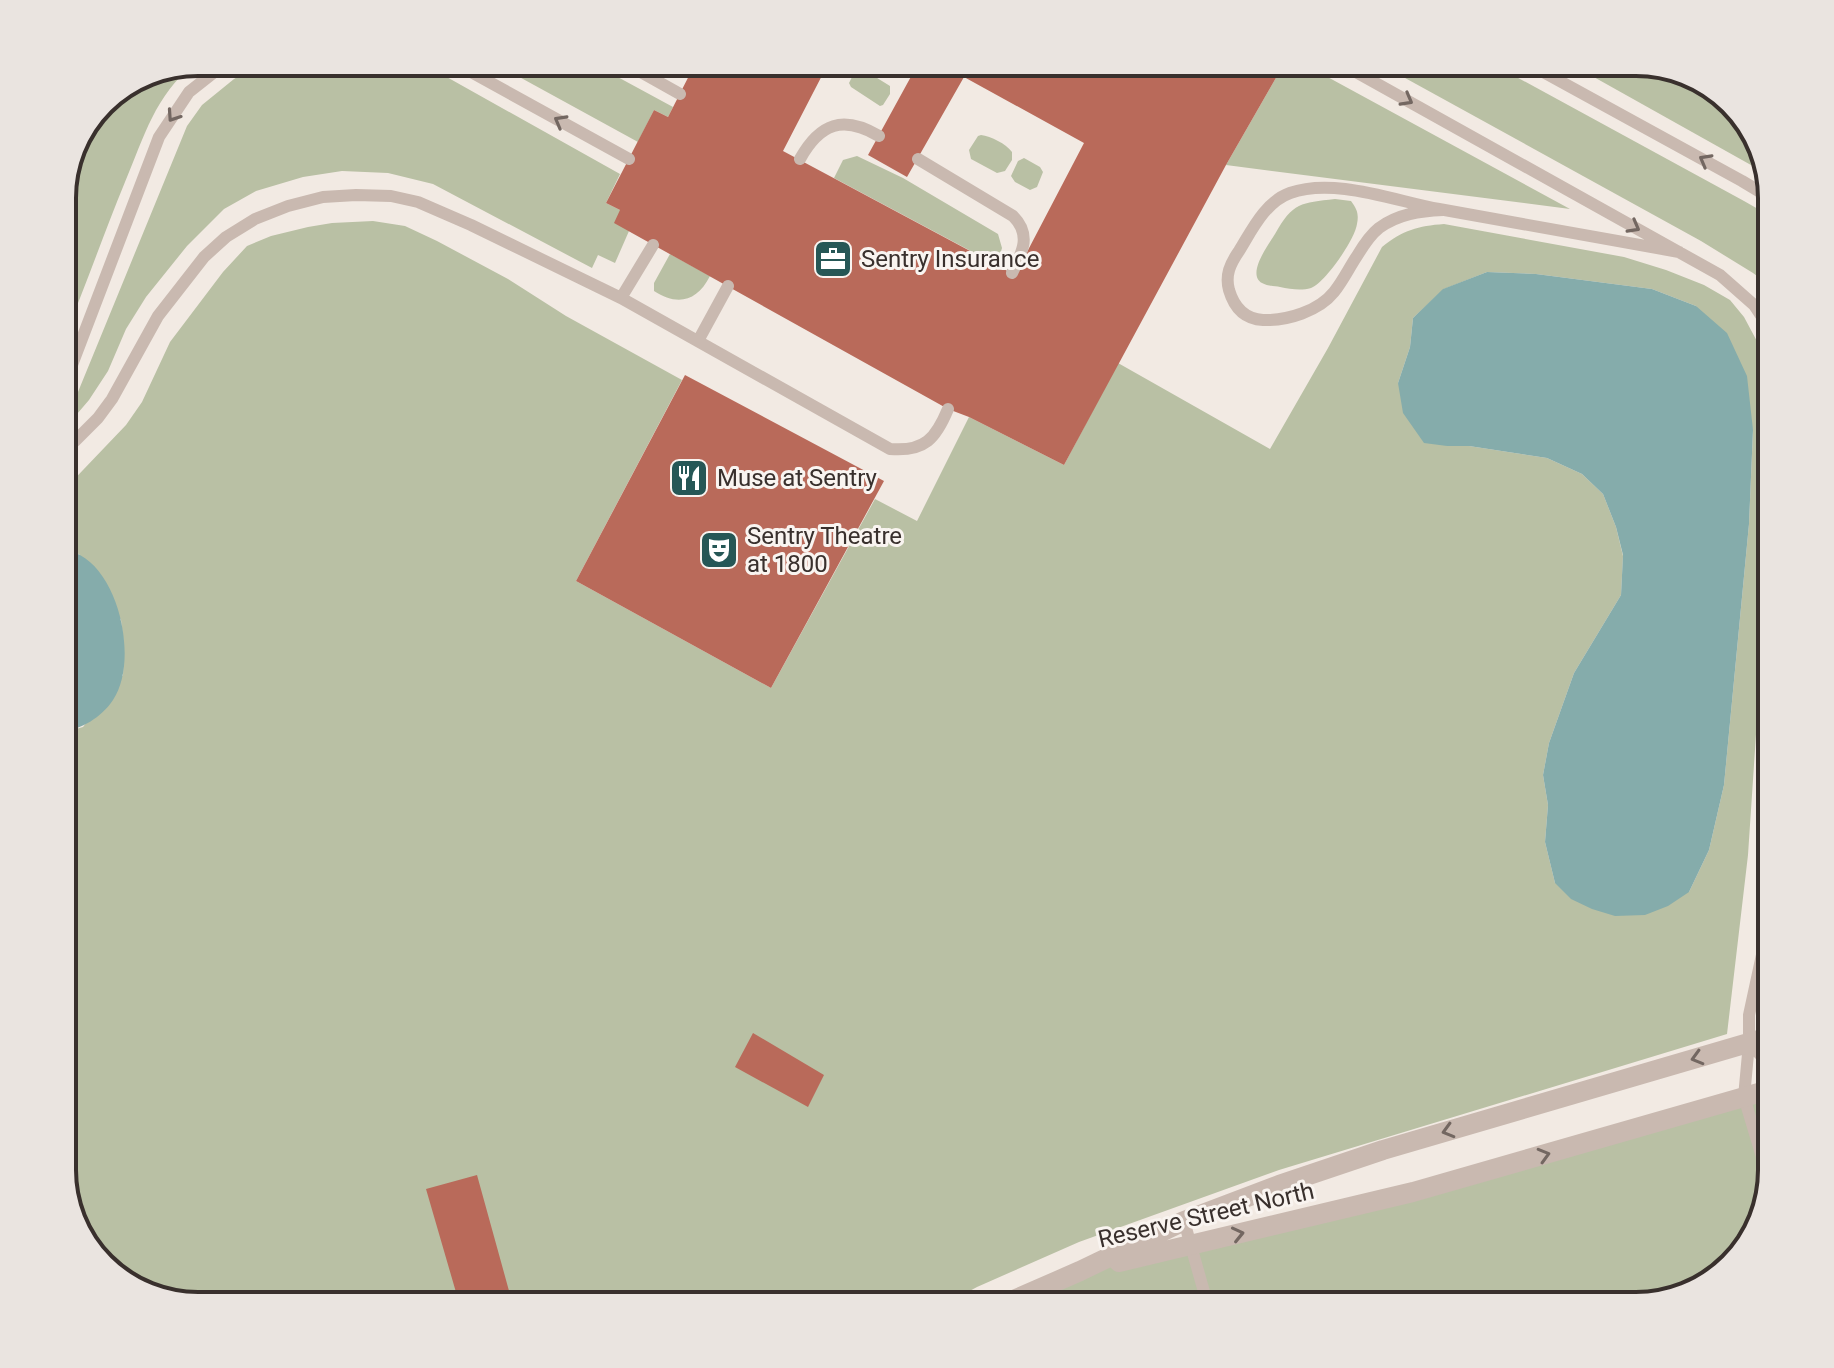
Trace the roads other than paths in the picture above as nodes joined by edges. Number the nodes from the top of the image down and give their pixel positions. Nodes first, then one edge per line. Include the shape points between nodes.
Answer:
1 (209, 76) edge
2 (478, 76) edge
3 (648, 76) edge
4 (1363, 76) edge
5 (1551, 76) edge
6 (680, 94) dead end
7 (879, 136) dead end
8 (629, 159) dead end
9 (800, 159) dead end
10 (918, 159) dead end
11 (1757, 190) edge
12 (1443, 210) junction
13 (653, 245) dead end
14 (1679, 252) junction
15 (1012, 273) dead end
16 (728, 286) dead end
17 (621, 298) junction
18 (1758, 311) edge
19 (698, 341) junction
20 (76, 354) edge
21 (948, 409) dead end
22 (76, 440) edge
23 (1758, 973) edge
24 (1758, 1040) edge
25 (1749, 1043) junction
26 (1758, 1052) edge
27 (1758, 1093) edge
28 (1744, 1097) junction
29 (1758, 1144) edge
30 (1184, 1221) junction
31 (1190, 1245) junction
32 (1080, 1271) junction
33 (1032, 1292) edge
34 (1204, 1292) edge

1 -> 20 lane via 189,92 159,137
8 -> 2 lane
3 - 6 lane
4 -> 14 lane
11 -> 5 lane
7 - 9 lane via 856,125 833,127 812,140
10 - 15 lane via 1020,223 1025,241
12 - 12 lane via 1342,190 1288,193 1267,208 1231,263 1227,282 1236,307 1254,319 1302,313 1334,292 1383,225 1420,211
12 - 14 lane
13 - 17 lane
14 - 18 lane via 1720,275
16 - 19 lane
17 - 19 lane
17 - 22 lane via 418,202 356,195 288,206 255,219 204,257 158,316 112,399
19 - 21 lane via 890,449 921,446 941,426
23 - 25 lane
24 - 25 street, Reserve Street North
25 - 26 lane
25 - 28 lane
25 -> 30 street, Reserve Street North via 1383,1150
27 - 28 street, Reserve Street North
28 - 29 lane
31 -> 28 street, Reserve Street North via 1413,1192
30 - 31 lane
30 - 32 street, Reserve Street North
31 - 32 street, Reserve Street North
31 - 34 lane
32 - 33 street

